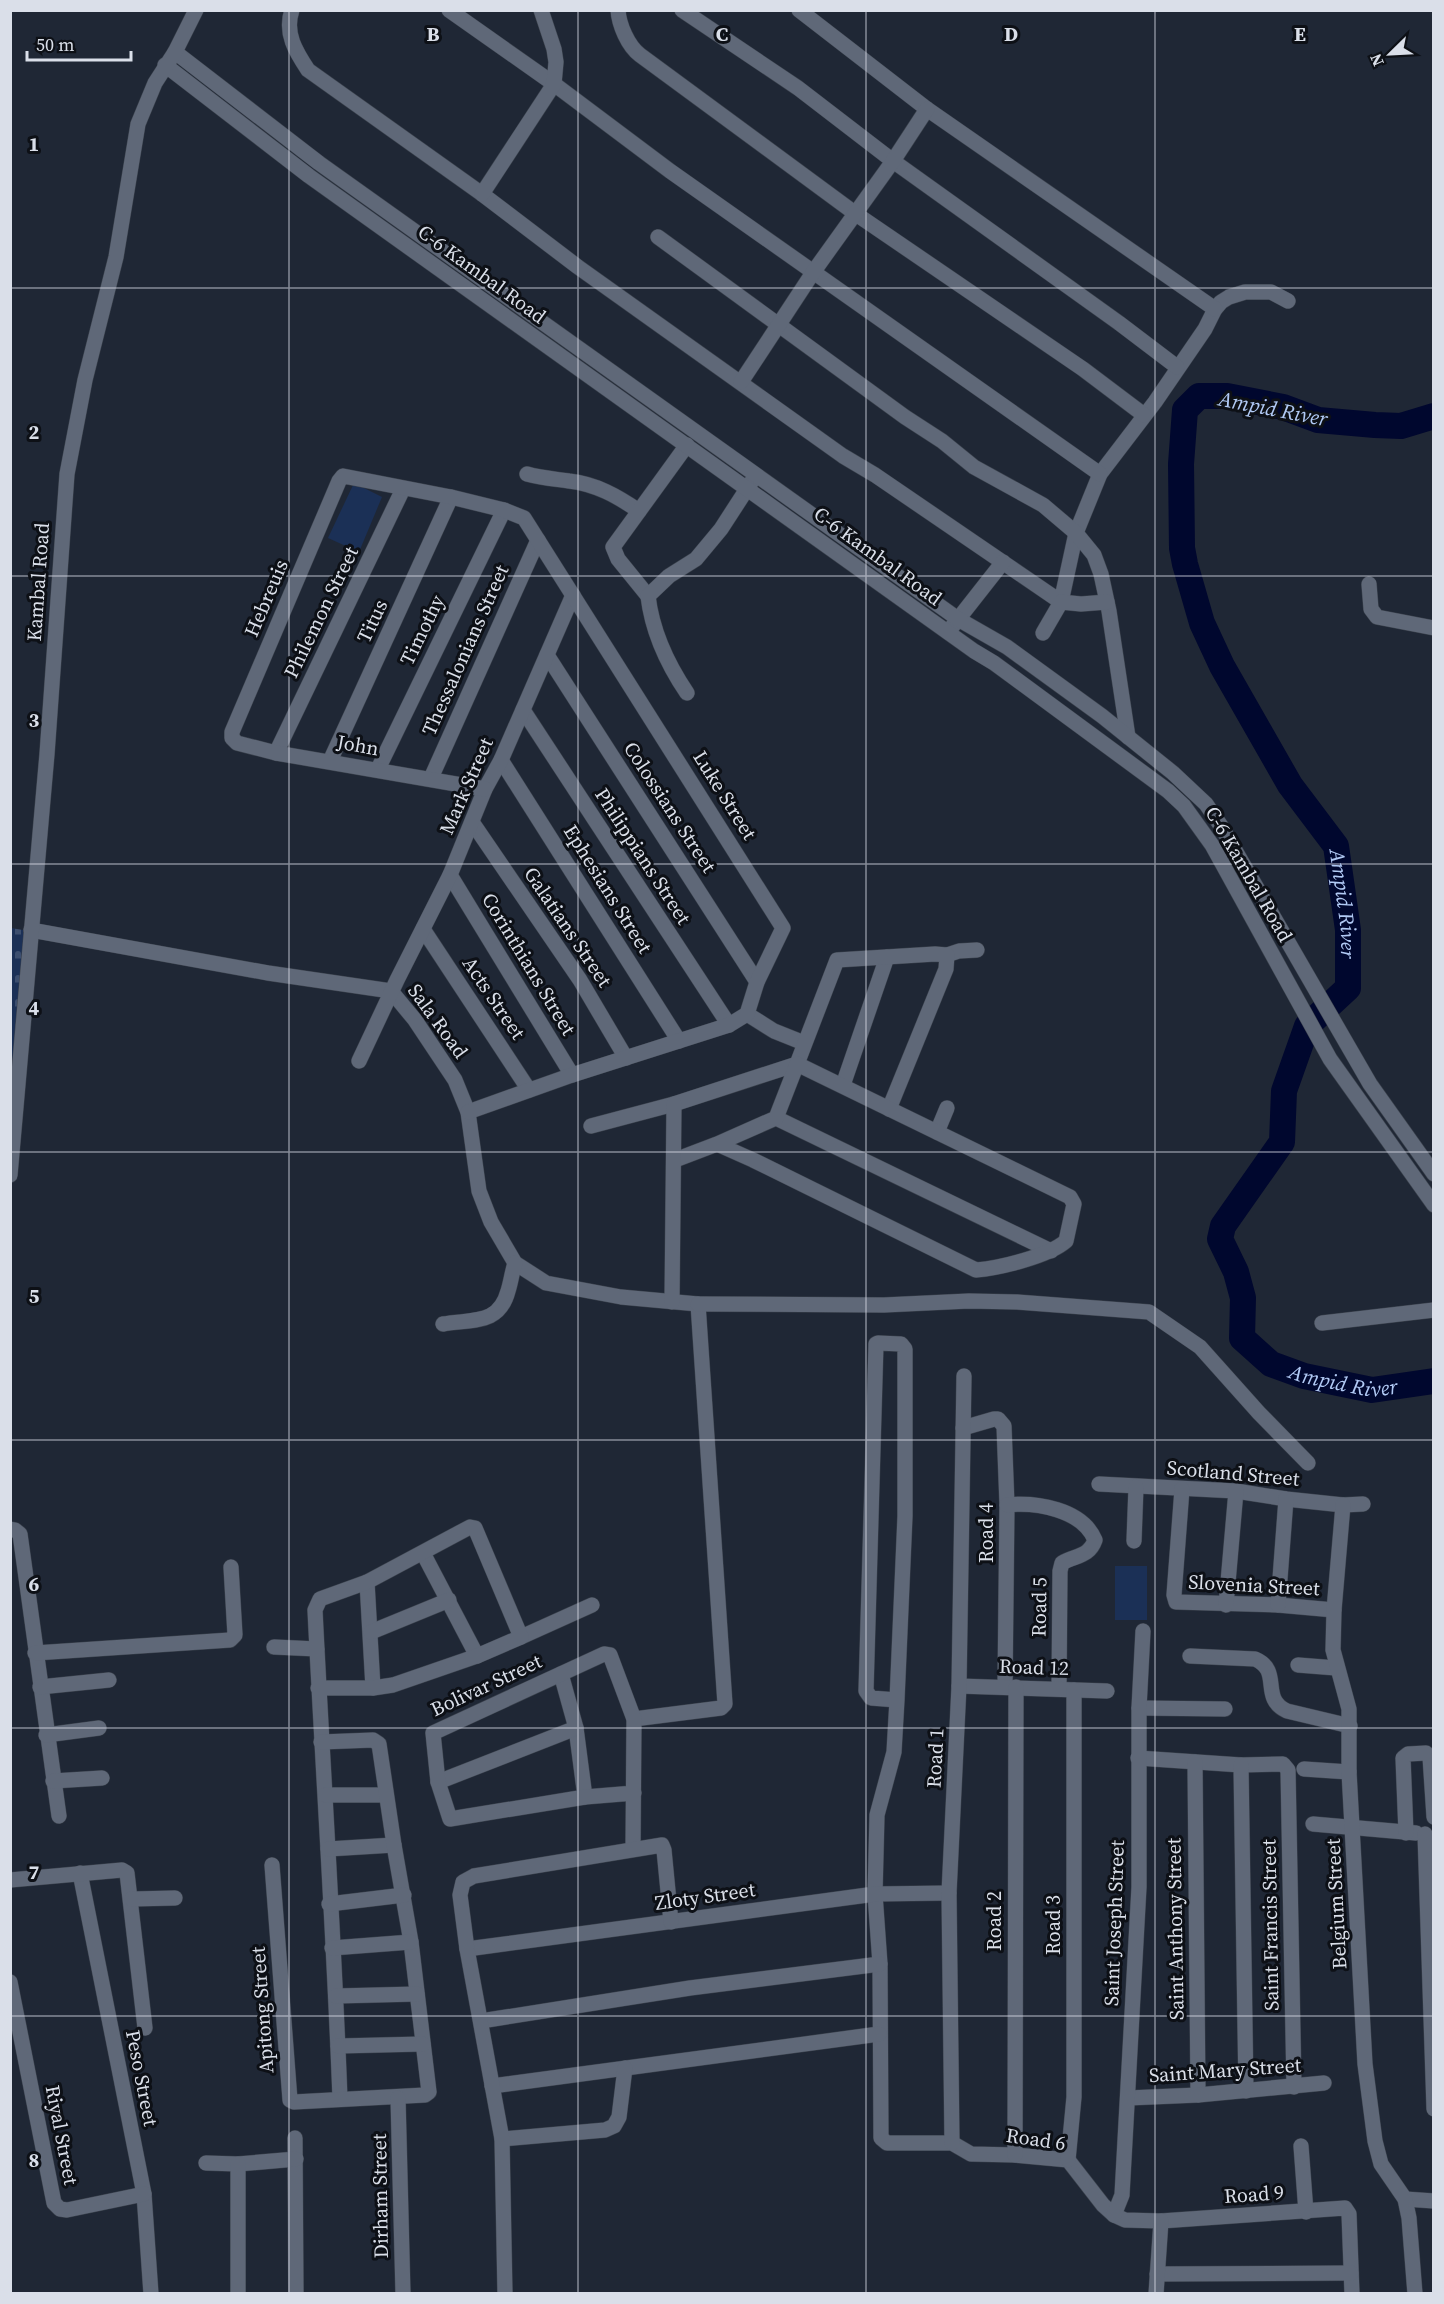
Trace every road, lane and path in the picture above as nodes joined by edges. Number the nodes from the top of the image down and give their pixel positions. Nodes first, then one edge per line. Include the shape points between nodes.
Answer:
1 (196, 10) edge
2 (292, 10) edge
3 (449, 10) edge
4 (541, 10) edge
5 (618, 10) edge
6 (682, 10) edge
7 (799, 10) edge
8 (175, 52) junction
9 (165, 65) junction
10 (554, 84) junction
11 (927, 109) junction
12 (893, 161) junction
13 (482, 194) junction
14 (856, 214) junction
15 (658, 237) dead end
16 (814, 271) junction
17 (1288, 301) dead end
18 (1215, 309) junction
19 (779, 323) junction
20 (1177, 367) junction
21 (741, 382) junction
22 (1144, 415) junction
23 (687, 445) junction
24 (527, 474) dead end
25 (1100, 474) junction
26 (756, 475) junction
27 (339, 481) joint
28 (403, 489) junction
29 (747, 489) junction
30 (451, 497) junction
31 (504, 510) junction
32 (639, 511) junction
33 (1076, 533) junction
34 (538, 540) junction
35 (1003, 562) junction
36 (1369, 584) dead end
37 (573, 595) junction
38 (648, 596) junction
39 (1061, 602) junction
40 (1107, 602) junction
41 (958, 619) junction
42 (1434, 628) edge
43 (948, 632) junction
44 (1043, 633) dead end
45 (547, 655) junction
46 (687, 693) dead end
47 (523, 710) junction
48 (232, 732) joint
49 (1128, 737) junction
50 (276, 753) junction
51 (501, 760) junction
52 (330, 761) junction
53 (378, 770) junction
54 (430, 778) junction
55 (485, 789) junction
56 (472, 822) junction
57 (450, 875) junction
58 (423, 929) junction
59 (31, 930) junction
60 (977, 950) dead end
61 (948, 955) junction
62 (887, 957) junction
63 (758, 982) junction
64 (391, 991) junction
65 (747, 1014) junction
66 (729, 1025) junction
67 (679, 1041) junction
68 (804, 1043) junction
69 (626, 1058) junction
70 (359, 1061) dead end
71 (797, 1064) junction
72 (572, 1075) junction
73 (843, 1085) junction
74 (529, 1090) junction
75 (674, 1104) junction
76 (947, 1108) dead end
77 (889, 1109) junction
78 (468, 1112) junction
79 (776, 1118) junction
80 (591, 1126) dead end
81 (937, 1132) junction
82 (717, 1144) junction
83 (675, 1160) junction
84 (1434, 1174) edge
85 (10, 1176) edge
86 (1434, 1205) edge
87 (1052, 1251) junction
88 (515, 1263) junction
89 (672, 1302) junction
90 (698, 1304) junction
91 (1434, 1310) edge
92 (1322, 1323) dead end
93 (443, 1324) dead end
94 (964, 1376) dead end
95 (963, 1428) junction
96 (1308, 1463) dead end
97 (1099, 1484) dead end
98 (1136, 1486) junction
99 (1182, 1489) junction
100 (1236, 1491) junction
101 (1286, 1499) junction
102 (1363, 1504) dead end
103 (1007, 1505) junction
104 (1344, 1505) junction
105 (10, 1530) edge
106 (1134, 1541) dead end
107 (423, 1553) junction
108 (231, 1567) dead end
109 (367, 1582) junction
110 (449, 1600) junction
111 (592, 1605) dead end
112 (1226, 1605) junction
113 (1278, 1605) junction
114 (1334, 1610) junction
115 (1143, 1631) dead end
116 (371, 1632) junction
117 (521, 1637) junction
118 (274, 1647) dead end
119 (317, 1649) junction
120 (35, 1653) junction
121 (477, 1656) junction
122 (1190, 1656) dead end
123 (1298, 1665) dead end
124 (1336, 1668) junction
125 (561, 1674) junction
126 (108, 1680) dead end
127 (959, 1686) junction
128 (40, 1687) junction
129 (1011, 1687) junction
130 (318, 1688) junction
131 (373, 1688) junction
132 (1067, 1689) junction
133 (1107, 1691) dead end
134 (897, 1700) junction
135 (1139, 1708) junction
136 (1225, 1709) dead end
137 (634, 1719) junction
138 (1350, 1726) junction
139 (99, 1728) dead end
140 (576, 1728) junction
141 (46, 1735) junction
142 (321, 1742) junction
143 (1138, 1758) junction
144 (1194, 1762) junction
145 (1241, 1765) junction
146 (1304, 1769) dead end
147 (1349, 1772) junction
148 (102, 1778) dead end
149 (53, 1781) junction
150 (438, 1782) junction
151 (634, 1793) junction
152 (326, 1795) junction
153 (386, 1795) junction
154 (585, 1797) junction
155 (59, 1816) dead end
156 (1434, 1817) edge
157 (1313, 1824) dead end
158 (1353, 1828) junction
159 (1406, 1833) junction
160 (1429, 1834) edge
161 (394, 1845) junction
162 (328, 1849) junction
163 (633, 1850) junction
164 (272, 1865) dead end
165 (80, 1873) junction
166 (10, 1880) edge
167 (949, 1893) junction
168 (875, 1894) junction
169 (404, 1895) junction
170 (176, 1898) dead end
171 (132, 1899) junction
172 (329, 1904) junction
173 (671, 1922) junction
174 (411, 1942) junction
175 (332, 1948) junction
176 (467, 1949) junction
177 (880, 1964) junction
178 (1431, 1969) edge
179 (10, 1982) edge
180 (417, 1994) junction
181 (336, 1996) junction
182 (481, 2021) junction
183 (1432, 2026) edge
184 (145, 2028) dead end
185 (879, 2034) junction
186 (423, 2044) junction
187 (338, 2046) junction
188 (625, 2068) junction
189 (1324, 2083) dead end
190 (492, 2086) junction
191 (1294, 2087) junction
192 (1246, 2091) junction
193 (1198, 2095) junction
194 (398, 2098) junction
195 (1128, 2098) junction
196 (340, 2099) junction
197 (1434, 2109) edge
198 (295, 2138) dead end
199 (502, 2139) junction
200 (952, 2143) junction
201 (1301, 2146) dead end
202 (1015, 2155) junction
203 (296, 2159) junction
204 (1068, 2160) junction
205 (206, 2163) dead end
206 (238, 2164) junction
207 (144, 2194) junction
208 (1405, 2199) junction
209 (1434, 2201) edge
210 (1306, 2212) junction
211 (1114, 2215) junction
212 (1161, 2221) junction
213 (1352, 2273) junction
214 (1157, 2274) junction
215 (151, 2294) edge
216 (238, 2294) edge
217 (296, 2294) edge
218 (403, 2294) edge
219 (505, 2294) edge
220 (1156, 2294) edge
221 (1352, 2294) edge
222 (1414, 2294) edge

1 - 8 street, Kambal Road
2 - 13 street via 288,21 294,49 308,70
3 - 10 street
4 - 10 street via 554,48
5 - 14 street via 633,50
6 - 12 street via 798,88
7 - 11 street
8 - 9 street, Kambal Road
8 - 26 street, C-6 Kambal Road via 319,163
9 - 23 street, C-6 Kambal Road via 309,176
9 - 59 street, Kambal Road via 138,124 116,257 85,380 67,474
10 - 13 street
10 - 16 street
11 - 12 street
11 - 18 street
12 - 14 street
12 - 20 street
13 - 21 street
14 - 16 street
14 - 22 street
15 - 19 street
16 - 19 street
16 - 25 street
17 - 18 street via 1271,292 1245,292 1229,297
18 - 20 street
19 - 21 street
19 - 33 street via 974,467 1043,505
20 - 22 street
21 - 35 street via 843,456
22 - 25 street
23 - 29 street, C-6 Kambal Road
23 - 32 street
24 - 32 street via 596,487
25 - 33 street
26 - 29 street
26 - 41 street, C-6 Kambal Road
27 - 28 street, Luke Street via 343,476
27 - 48 street, Hebreuis
28 - 30 street, Luke Street
28 - 50 street, Philemon Street
29 - 38 street via 696,559 669,576
29 - 43 street, C-6 Kambal Road
30 - 31 street, Luke Street
30 - 52 street, Titus
31 - 34 street, Luke Street via 524,518
31 - 53 street, Timothy
32 - 38 street via 613,547
33 - 39 street
33 - 40 street via 1094,555
34 - 37 street, Luke Street
34 - 54 street, Thessalonians Street
35 - 39 street
35 - 41 street
36 - 42 street via 1371,609 1377,617
37 - 45 street, Mark Street
37 - 63 street, Luke Street via 781,922 782,934
38 - 46 street via 661,643
39 - 40 street
39 - 44 street
40 - 49 street
41 - 43 street
41 - 49 street, C-6 Kambal Road via 1007,647
43 - 86 street, C-6 Kambal Road via 1040,696 1184,806 1212,845 1330,1059
45 - 47 street, Mark Street
45 - 63 street, Colossians Street
47 - 51 street, Mark Street
47 - 66 street, Philippians Street
48 - 50 street, John via 237,743
49 - 84 street, C-6 Kambal Road via 1206,804 1370,1084
50 - 52 street, John
51 - 55 street, Mark Street
51 - 67 street, Ephesians Street
52 - 53 street, John
53 - 54 street, John
54 - 55 street, John
55 - 56 street, Mark Street
56 - 57 street, Mark Street
56 - 69 street, Galatians Street via 580,980
57 - 58 street, Mark Street
57 - 72 street, Corinthians Street
58 - 64 street, Mark Street
58 - 74 street, Acts Street
59 - 64 street, Sala Road
59 - 85 street, Kambal Road
60 - 61 street
61 - 62 street
61 - 77 street via 946,969
62 - 68 street via 837,960
62 - 73 street
63 - 65 street, Luke Street
64 - 70 street, Mark Street
64 - 78 street, Sala Road via 455,1080
65 - 66 street
65 - 68 street
66 - 67 street
67 - 69 street
68 - 71 street
69 - 72 street
71 - 73 street
71 - 75 street
71 - 79 street
72 - 74 street
73 - 77 street
74 - 78 street
75 - 80 street
75 - 83 street
76 - 81 street
77 - 81 street
78 - 88 street, Sala Road via 479,1191 491,1222
79 - 82 street
79 - 87 street
81 - 87 street via 1070,1197 1074,1204 1066,1241
82 - 83 street
82 - 87 street via 976,1270
83 - 89 street
88 - 89 street, Sala Road via 546,1283
88 - 93 street via 509,1289 494,1316
89 - 90 street, Sala Road
90 - 96 street, Sala Road via 884,1305 969,1301 1149,1312 1200,1347
90 - 137 street via 725,1704 721,1708
91 - 92 street
94 - 95 street, Road 1
95 - 103 street, Road 4 via 994,1419 1003,1423
95 - 127 street, Road 1
97 - 98 street, Scotland Street
98 - 99 street, Scotland Street
98 - 106 street
99 - 100 street, Scotland Street
99 - 112 street, Slovenia Street via 1174,1599 1182,1603
100 - 101 street, Scotland Street
100 - 112 street
101 - 104 street, Scotland Street
101 - 113 street
102 - 104 street, Scotland Street
103 - 129 street, Road 4
103 - 132 street, Road 5 via 1028,1503 1066,1512 1090,1529 1095,1540 1092,1548 1080,1557 1062,1563 1060,1571
104 - 114 street, Belgium Street
105 - 120 street via 20,1534
107 - 109 street
107 - 110 street
107 - 117 street via 470,1527 475,1528
108 - 120 street via 235,1635 230,1640
109 - 116 street
109 - 119 street via 320,1599 315,1610
110 - 116 street
110 - 121 street
111 - 117 street
112 - 113 street, Slovenia Street
113 - 114 street, Slovenia Street
114 - 124 street, Belgium Street
115 - 135 street, Saint Joseph Street
116 - 131 street
117 - 121 street
118 - 119 street
119 - 130 street
120 - 128 street
121 - 131 street via 393,1685
122 - 138 street via 1255,1659 1265,1663 1273,1700 1279,1707
123 - 124 street
124 - 138 street, Belgium Street via 1349,1709
125 - 137 street, Bolivar Street via 604,1654 610,1655
125 - 140 street
125 - 150 street, Bolivar Street via 434,1731
126 - 128 street
127 - 129 street, Road 12
127 - 167 street, Road 1
128 - 141 street
129 - 132 street, Road 12
129 - 202 street, Road 2
130 - 131 street
130 - 142 street
132 - 133 street, Road 12
132 - 204 street, Road 3 via 1074,2097
134 - 134 street via 871,1698 866,1691 878,1343 901,1344 905,1349 905,1516
134 - 168 street via 894,1752 878,1815
135 - 136 street
135 - 143 street, Saint Joseph Street
137 - 151 street
138 - 147 street, Belgium Street
139 - 141 street
140 - 150 street
140 - 154 street
141 - 149 street
142 - 152 street
142 - 153 street via 378,1741
143 - 144 street
143 - 195 street, Saint Joseph Street via 1138,1887
144 - 145 street
144 - 193 street, Saint Anthony Street
145 - 191 street, Saint Francis Street via 1283,1764 1288,1770
145 - 192 street
146 - 147 street
147 - 158 street, Belgium Street
148 - 149 street
149 - 155 street
150 - 154 street, Bolivar Street via 450,1819 454,1820
151 - 154 street, Bolivar Street
151 - 163 street
152 - 153 street
152 - 162 street
153 - 161 street
156 - 159 street via 1430,1757 1408,1754 1404,1758
157 - 158 street
158 - 159 street
158 - 208 street, Belgium Street via 1365,2064 1375,2141 1381,2164
159 - 160 street
160 - 178 street
161 - 162 street
161 - 169 street
162 - 172 street
163 - 173 street via 663,1846
163 - 176 street via 474,1876 463,1882 460,1895
164 - 196 street, Apitong Street via 290,2100
165 - 166 street
165 - 171 street via 122,1870 127,1873
165 - 207 street, Peso Street
167 - 168 street, Zloty Street
167 - 200 street, Road 1
168 - 173 street, Zloty Street
168 - 177 street
169 - 172 street
169 - 174 street
170 - 171 street
171 - 184 street
172 - 175 street
173 - 176 street, Zloty Street
174 - 175 street
174 - 180 street
175 - 181 street
176 - 182 street
177 - 182 street via 683,1989
177 - 185 street
178 - 183 street
179 - 207 street, Riyal Street via 54,2203 67,2210
180 - 181 street
180 - 186 street
181 - 187 street
182 - 190 street
183 - 197 street
185 - 188 street
185 - 200 street, Road 6 via 881,2138 884,2142
186 - 187 street
186 - 194 street via 429,2092
187 - 196 street
188 - 190 street
188 - 199 street via 619,2117 614,2126
189 - 191 street, Saint Mary Street
190 - 199 street
191 - 192 street, Saint Mary Street
192 - 193 street, Saint Mary Street
193 - 195 street, Saint Mary Street
194 - 196 street
194 - 218 street, Dirham Street
195 - 211 street, Saint Joseph Street via 1122,2195
198 - 203 street
199 - 219 street
200 - 202 street, Road 6 via 971,2154
201 - 210 street
202 - 204 street, Road 6
203 - 206 street
203 - 217 street
204 - 211 street, Road 6
205 - 206 street
206 - 216 street
207 - 215 street, Peso Street
208 - 209 street
208 - 222 street, Belgium Street
210 - 212 street, Road 9
210 - 213 street, Road 9 via 1345,2208 1348,2211
211 - 212 street via 1125,2220
212 - 214 street
213 - 214 street
213 - 221 street
214 - 220 street

